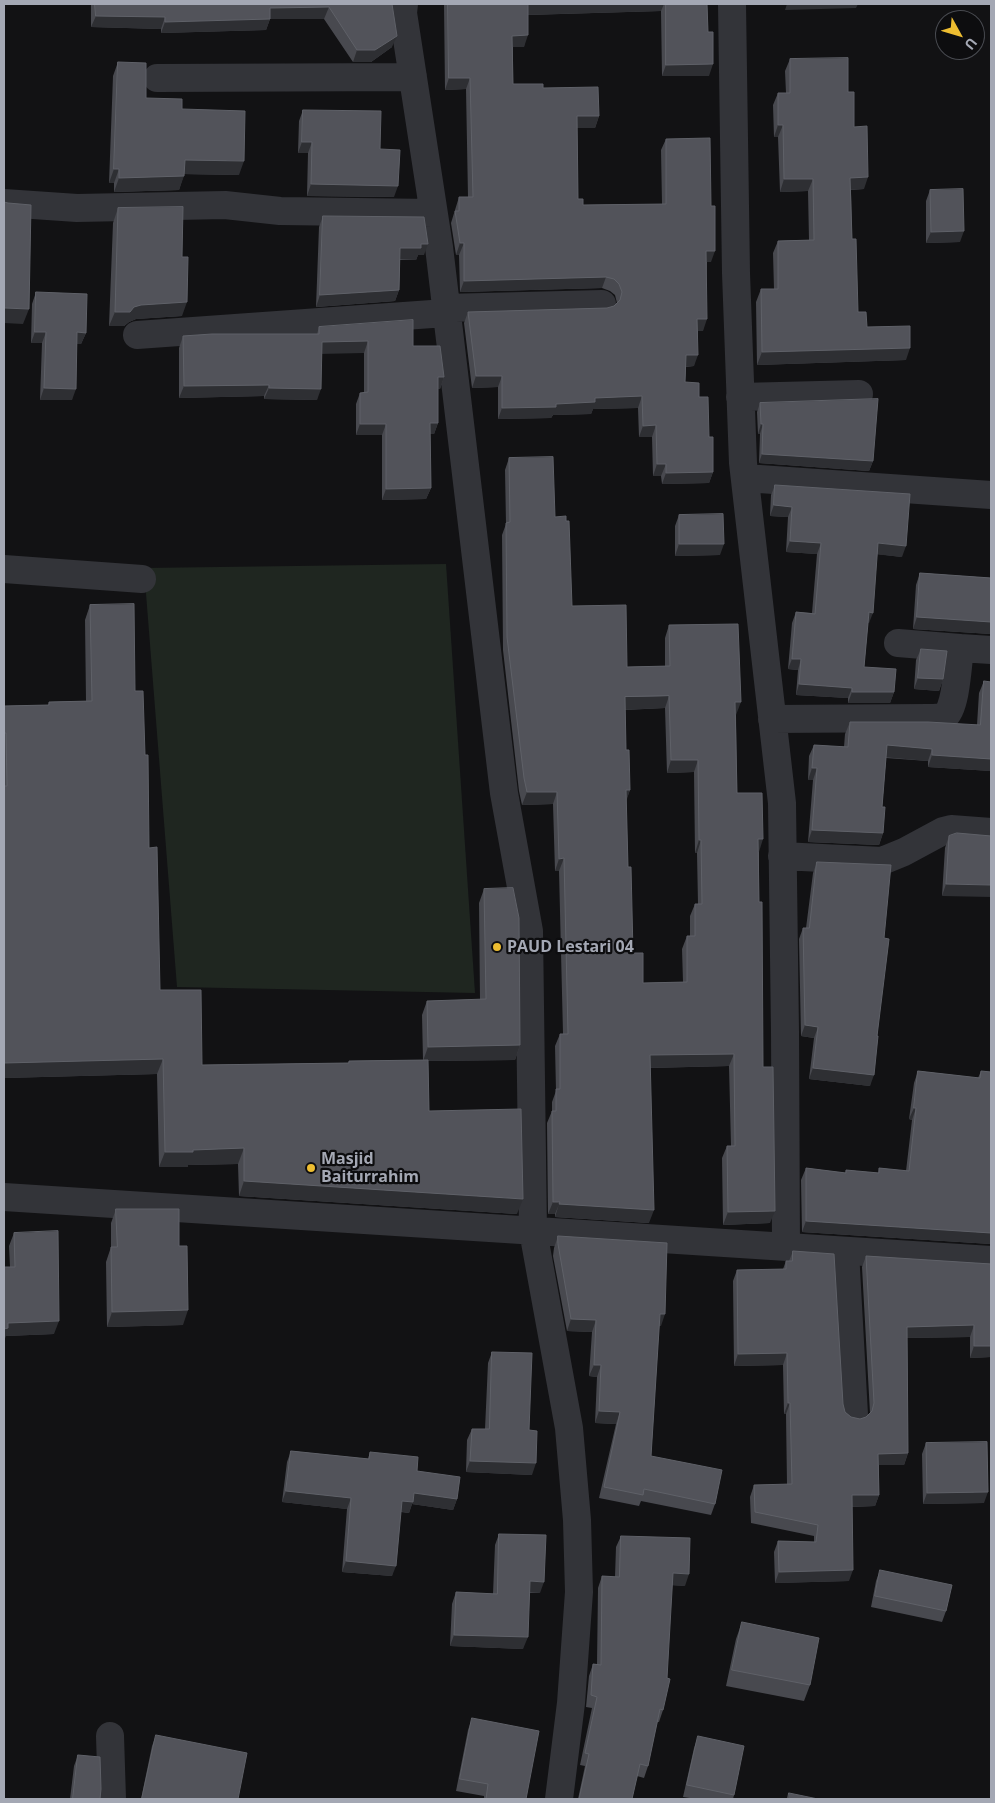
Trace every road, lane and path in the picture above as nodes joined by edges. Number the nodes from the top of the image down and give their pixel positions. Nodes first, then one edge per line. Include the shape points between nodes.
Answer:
1 (404, 4) edge
2 (732, 4) edge
3 (413, 77) junction
4 (157, 78) dead end
5 (4, 202) edge
6 (433, 213) junction
7 (602, 304) dead end
8 (446, 311) junction
9 (137, 335) dead end
10 (858, 394) dead end
11 (740, 397) junction
12 (745, 478) junction
13 (991, 495) edge
14 (4, 569) edge
15 (142, 579) dead end
16 (898, 643) dead end
17 (960, 648) junction
18 (991, 650) edge
19 (772, 719) junction
20 (991, 832) edge
21 (782, 856) junction
22 (4, 1197) edge
23 (533, 1231) junction
24 (786, 1247) junction
25 (844, 1251) junction
26 (991, 1260) edge
27 (854, 1415) dead end
28 (110, 1736) dead end
29 (112, 1799) edge
30 (559, 1799) edge

1 - 3 street
2 - 11 street
3 - 4 street
3 - 6 street
5 - 6 street via 77,208 225,206 280,211
6 - 8 street
7 - 8 street
8 - 9 street
8 - 23 street via 504,793 529,931
10 - 11 street
11 - 12 street
12 - 13 street
12 - 19 street
14 - 15 street
16 - 17 street
17 - 18 street
17 - 19 street via 953,702 945,716
19 - 21 street via 782,803
20 - 21 street via 943,831 882,860
21 - 24 street
22 - 23 street
23 - 24 street
23 - 30 street via 569,1428 576,1520 579,1592 571,1703
24 - 25 street
25 - 26 street
25 - 27 street
28 - 29 street

